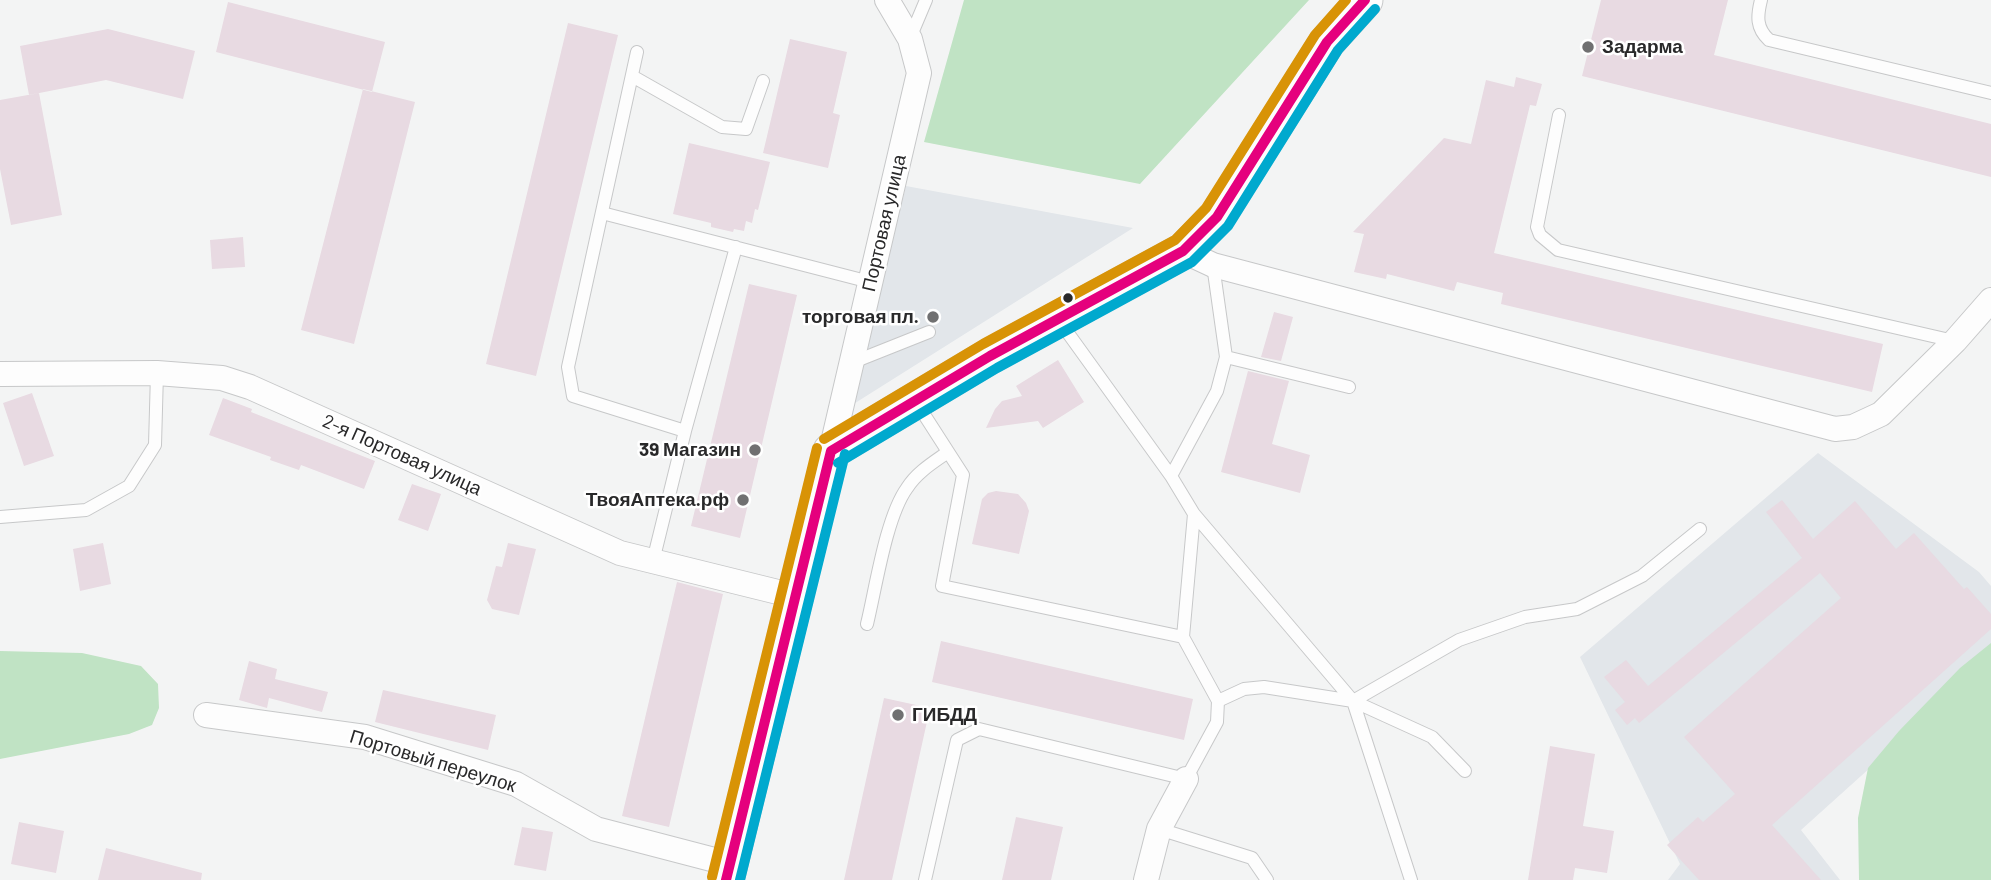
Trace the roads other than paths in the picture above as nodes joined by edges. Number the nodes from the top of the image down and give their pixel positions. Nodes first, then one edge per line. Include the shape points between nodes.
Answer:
1 (887, 0) edge
2 (926, 0) edge
3 (1365, 0) edge
4 (1761, 0) edge
5 (910, 39) junction
6 (637, 52) dead end
7 (632, 76) junction
8 (763, 81) dead end
9 (1991, 93) edge
10 (1559, 115) dead end
11 (602, 213) junction
12 (736, 247) junction
13 (1198, 258) junction
14 (870, 282) junction
15 (1991, 300) edge
16 (1058, 319) junction
17 (929, 332) dead end
18 (1955, 341) junction
19 (1226, 357) junction
20 (851, 363) junction
21 (157, 373) junction
22 (0, 374) edge
23 (1349, 387) dead end
24 (916, 402) junction
25 (685, 431) junction
26 (831, 451) junction
27 (948, 452) junction
28 (1171, 476) junction
29 (1194, 514) junction
30 (0, 517) edge
31 (1700, 529) dead end
32 (653, 561) junction
33 (794, 596) junction
34 (867, 624) dead end
35 (1183, 637) junction
36 (1218, 701) junction
37 (1353, 701) junction
38 (206, 715) dead end
39 (1465, 771) dead end
40 (1186, 779) junction
41 (1159, 830) junction
42 (728, 872) edge
43 (925, 880) edge
44 (1146, 880) edge
45 (1268, 880) edge
46 (1411, 880) edge

1 - 5 street, Портовая улица
2 - 5 lane
3 - 13 street via 1327,42 1217,217
4 - 9 lane via 1759,24 1769,40
5 - 14 street, Портовая улица via 919,73
6 - 7 lane
7 - 8 lane via 722,127 746,129
7 - 11 lane
10 - 18 lane via 1537,227 1558,250
11 - 12 lane
11 - 25 lane via 568,367 573,396
12 - 14 lane
12 - 25 lane
13 - 16 street
13 - 18 street via 1835,429 1853,427 1881,414
13 - 19 lane
14 - 20 street, Портовая улица
15 - 18 street
16 - 24 street
16 - 28 lane
17 - 20 lane
19 - 23 lane
19 - 28 lane via 1217,391
20 - 26 street, Портовая улица
21 - 22 street, 2-я Портовая улица
21 - 30 lane via 155,445 128,486 86,510
21 - 32 street, 2-я Портовая улица via 222,378 250,387 621,553
24 - 26 street
24 - 27 lane
25 - 32 lane
26 - 33 street
27 - 34 lane via 921,471 895,508
27 - 35 lane via 963,475 942,586
28 - 29 lane
29 - 35 lane
29 - 37 lane
31 - 37 lane via 1632,582 1577,609 1525,617 1459,640
32 - 33 street, 2-я Портовая улица
33 - 42 street
35 - 36 lane
36 - 37 lane via 1264,687
36 - 40 lane via 1217,722
37 - 39 lane via 1432,737
37 - 46 lane
38 - 42 street, Портовый переулок via 365,737 516,784 596,830
40 - 41 street
40 - 43 lane via 979,729 957,740
41 - 44 street
41 - 45 lane via 1251,858

